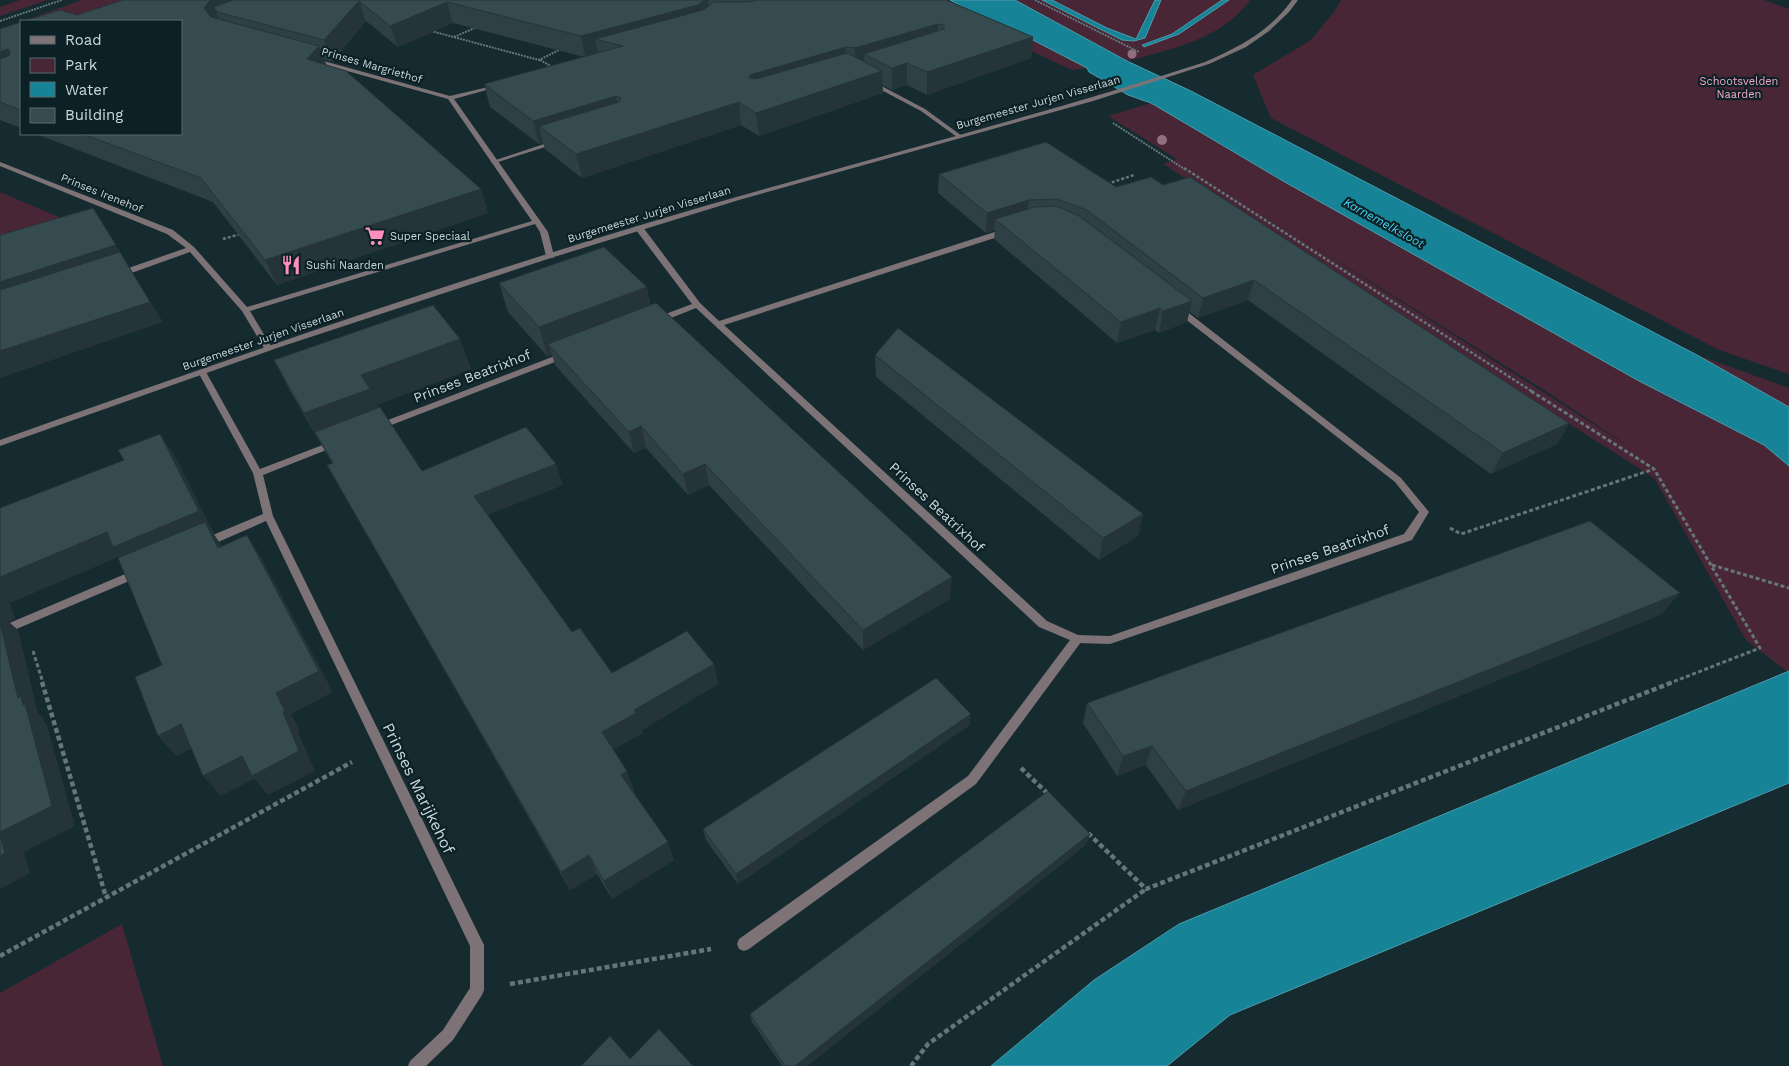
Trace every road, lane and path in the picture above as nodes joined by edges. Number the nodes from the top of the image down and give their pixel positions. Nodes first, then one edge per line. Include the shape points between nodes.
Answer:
1 (62, 0) edge
2 (1035, 0) edge
3 (1294, 0) edge
4 (0, 21) edge
5 (479, 26) edge
6 (427, 30) edge
7 (454, 37) junction
8 (565, 47) edge
9 (1143, 54) dead end
10 (304, 58) edge
11 (539, 60) junction
12 (557, 70) edge
13 (864, 79) edge
14 (504, 84) edge
15 (450, 98) junction
16 (959, 136) junction
17 (566, 139) edge
18 (493, 162) junction
19 (0, 164) edge
20 (1134, 175) dead end
21 (1106, 184) edge
22 (535, 222) junction
23 (640, 228) junction
24 (1012, 229) edge
25 (245, 232) edge
26 (192, 250) junction
27 (550, 256) junction
28 (110, 277) edge
29 (1166, 300) edge
30 (697, 304) junction
31 (245, 310) junction
32 (646, 324) edge
33 (719, 324) junction
34 (268, 348) junction
35 (572, 353) edge
36 (202, 372) junction
37 (370, 430) edge
38 (343, 440) edge
39 (0, 443) edge
40 (1654, 469) dead end
41 (258, 473) junction
42 (1424, 512) junction
43 (268, 516) junction
44 (195, 548) edge
45 (1711, 565) dead end
46 (150, 567) edge
47 (1789, 588) edge
48 (24, 622) junction
49 (0, 632) edge
50 (1077, 639) junction
51 (380, 746) junction
52 (1146, 889) dead end
53 (106, 897) junction
54 (744, 944) joint
55 (0, 956) edge
56 (477, 990) junction
57 (415, 1066) edge
58 (911, 1066) edge

1 - 4 path
2 - 9 path
3 - 16 street, Burgemeester Jurjen Visserlaan via 1290,9 1261,35 1225,56 1174,74
5 - 7 path
6 - 7 path
7 - 11 path
8 - 11 path
10 - 15 street, Prinses Margriethof
11 - 12 path
13 - 16 street via 923,110
14 - 15 street, Prinses Margriethof
15 - 18 street
16 - 23 street, Burgemeester Jurjen Visserlaan
17 - 18 street
18 - 22 street
19 - 26 street, Prinses Irenehof via 170,232
20 - 21 path
22 - 27 street via 544,232
22 - 31 street
23 - 27 street, Burgemeester Jurjen Visserlaan
23 - 30 street, Prinses Beatrixhof
24 - 33 street
25 - 26 path
26 - 28 street
26 - 31 street, Prinses Irenehof
27 - 34 street, Burgemeester Jurjen Visserlaan
29 - 42 street via 1398,480
30 - 32 street
30 - 33 street, Prinses Beatrixhof
31 - 34 street, Prinses Irenehof
33 - 50 street, Prinses Beatrixhof via 1044,624
34 - 36 street, Burgemeester Jurjen Visserlaan
35 - 37 street, Prinses Beatrixhof
36 - 39 street, Burgemeester Jurjen Visserlaan
36 - 41 street, Prinses Marijkehof
38 - 41 street
40 - 42 path via 1461,534
41 - 43 street, Prinses Marijkehof
42 - 50 street, Prinses Beatrixhof via 1408,537 1110,640
43 - 44 street
43 - 51 street, Prinses Marijkehof
45 - 47 path
46 - 48 street
48 - 49 street
48 - 53 path
50 - 54 street via 972,780
51 - 53 path
51 - 56 street, Prinses Marijkehof via 476,945
52 - 58 path via 928,1044
53 - 55 path
54 - 56 path
56 - 57 street via 448,1035

